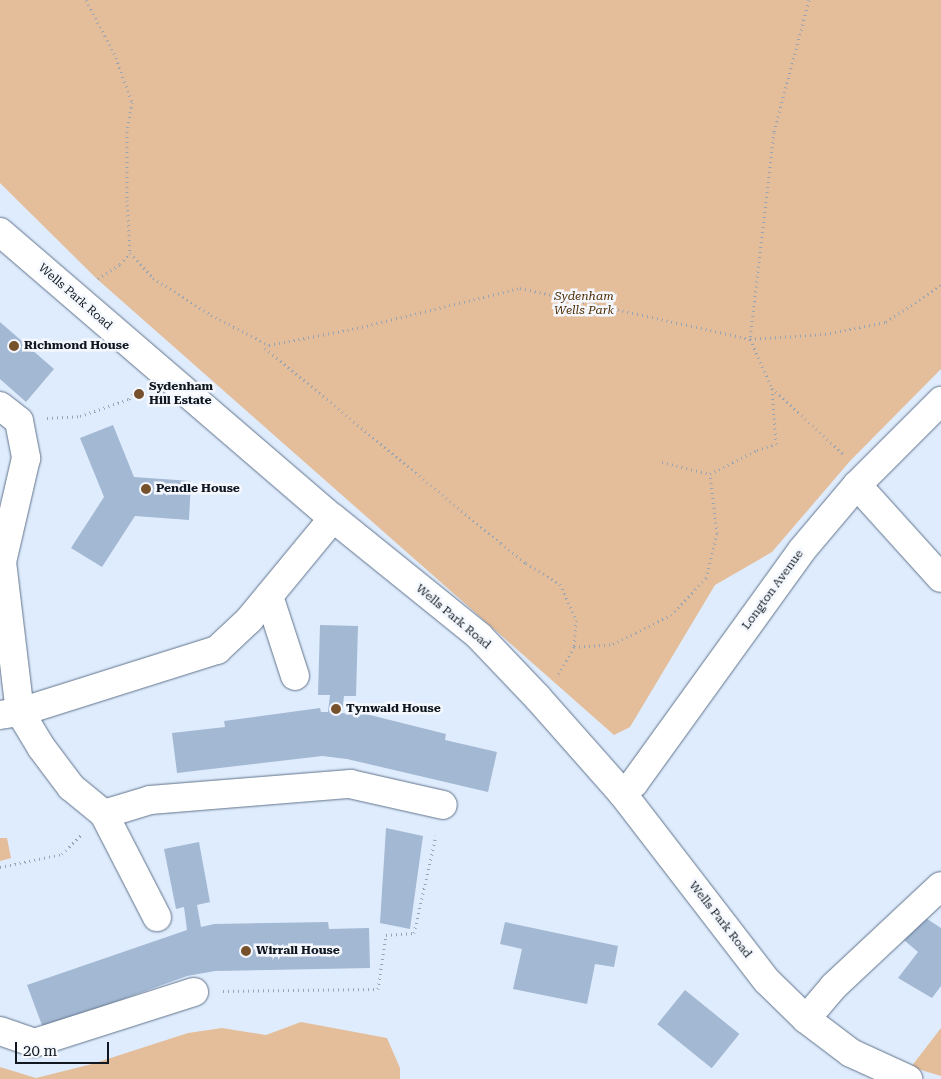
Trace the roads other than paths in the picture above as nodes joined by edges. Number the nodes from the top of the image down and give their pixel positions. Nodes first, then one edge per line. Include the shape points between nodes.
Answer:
1 (0, 232) edge
2 (941, 401) edge
3 (10, 413) edge
4 (853, 473) junction
5 (333, 518) junction
6 (941, 578) edge
7 (269, 596) junction
8 (295, 676) dead end
9 (10, 714) edge
10 (622, 793) junction
11 (443, 805) road end
12 (104, 814) junction
13 (941, 886) edge
14 (157, 917) dead end
15 (194, 992) road end
16 (806, 1019) junction
17 (0, 1031) edge
18 (908, 1079) edge

1 - 5 street, Wells Park Road
2 - 4 street, Longton Avenue
3 - 9 street via 26,458 2,562
4 - 6 street
4 - 10 street, Longton Avenue via 802,550 634,783
5 - 7 street
5 - 10 street, Wells Park Road via 479,636
7 - 8 street
7 - 9 street via 217,650
9 - 12 street via 42,747 71,788
10 - 16 street, Wells Park Road via 767,981
11 - 12 street via 350,784 150,800
12 - 14 street
13 - 16 street via 834,986
15 - 17 street via 34,1043
16 - 18 street, Wells Park Road via 851,1053

